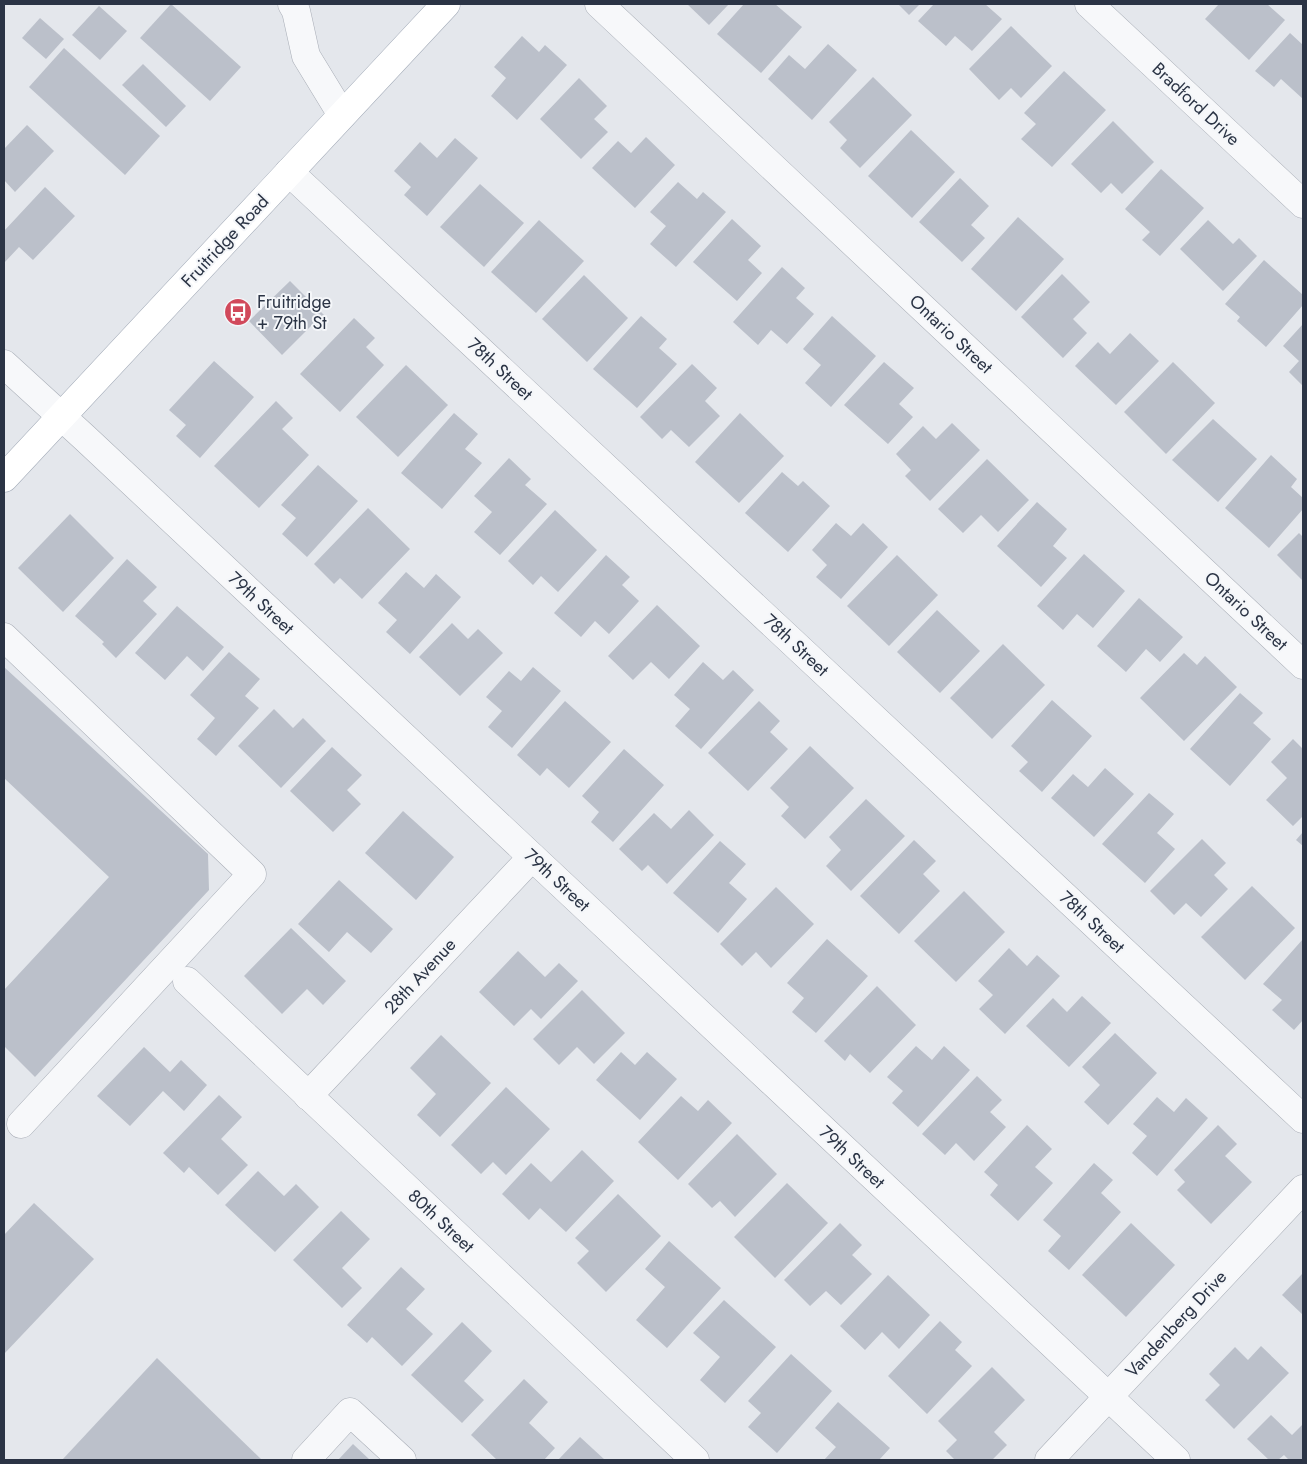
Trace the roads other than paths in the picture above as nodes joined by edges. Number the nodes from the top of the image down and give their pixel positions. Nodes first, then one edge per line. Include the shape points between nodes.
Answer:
1 (292, 4) edge
2 (446, 4) edge
3 (598, 4) edge
4 (1089, 4) edge
5 (342, 115) junction
6 (289, 172) junction
7 (1303, 204) edge
8 (4, 364) edge
9 (61, 417) junction
10 (4, 478) edge
11 (4, 637) edge
12 (1303, 665) edge
13 (532, 857) junction
14 (187, 981) dead end
15 (308, 1096) junction
16 (1303, 1119) edge
17 (21, 1124) dead end
18 (1303, 1188) edge
19 (1108, 1397) junction
20 (306, 1460) edge
21 (402, 1460) edge
22 (695, 1460) edge
23 (1049, 1460) edge
24 (1176, 1460) edge

1 - 5 street via 306,56
2 - 5 main road, Fruitridge Road
3 - 12 street, Ontario Street
4 - 7 street, Bradford Drive
5 - 6 main road, Fruitridge Road
6 - 9 main road, Fruitridge Road
6 - 16 street, 78th Street
8 - 9 street, 79th Street
9 - 10 main road, Fruitridge Road
9 - 13 street, 79th Street
11 - 17 street via 252,874
13 - 15 street, 28th Avenue
13 - 19 street, 79th Street
14 - 15 street, 80th Street
15 - 22 street, 80th Street
18 - 19 street, Vandenberg Drive
19 - 23 street, Vandenberg Drive
19 - 24 street, 79th Street
20 - 21 street via 350,1412

